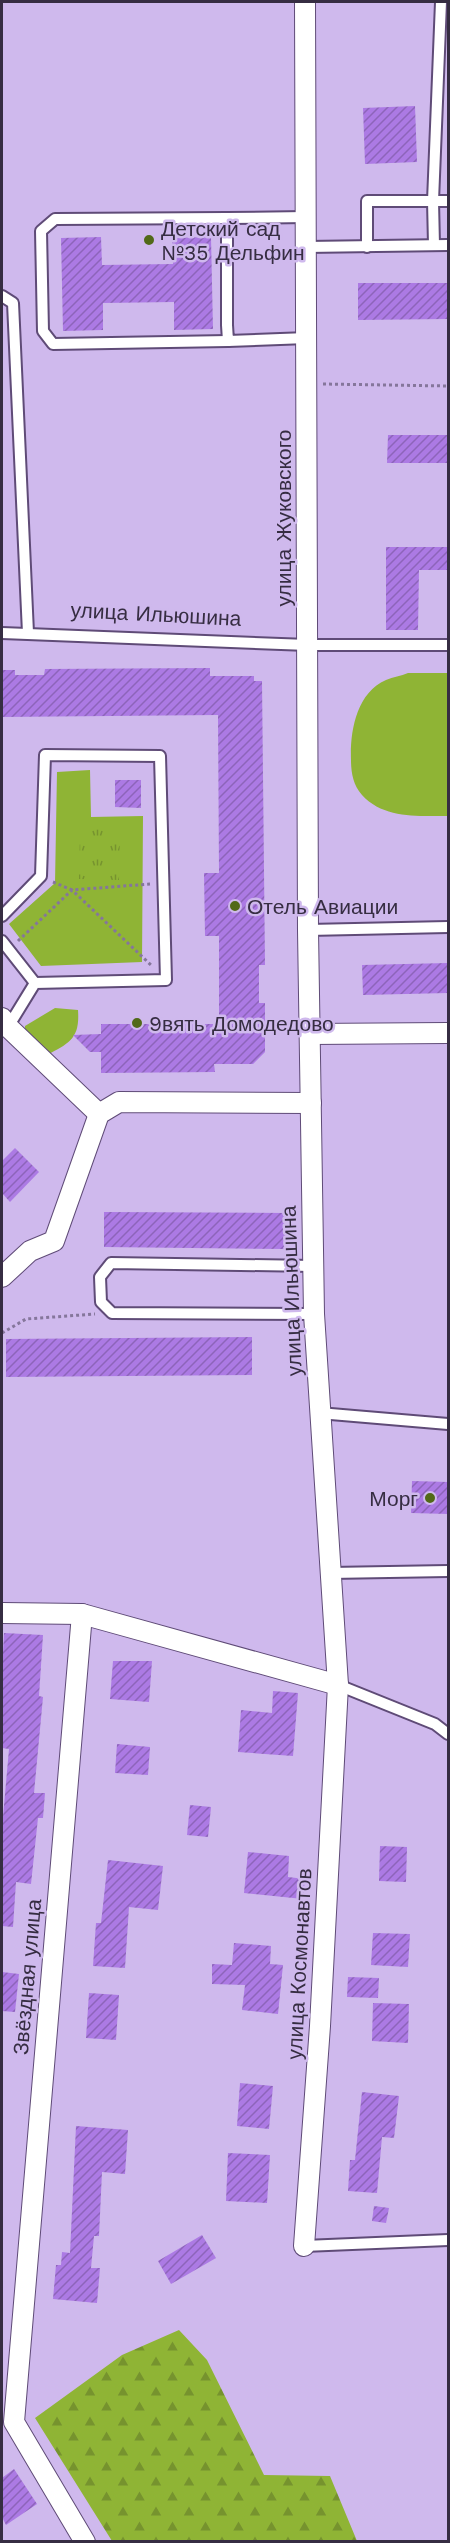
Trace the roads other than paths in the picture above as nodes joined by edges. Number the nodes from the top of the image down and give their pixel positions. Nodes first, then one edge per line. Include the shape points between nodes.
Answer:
1 (305, 2) edge
2 (441, 2) edge
3 (433, 201) junction
4 (448, 201) edge
5 (306, 217) junction
6 (226, 218) junction
7 (434, 245) junction
8 (448, 245) edge
9 (306, 247) junction
10 (367, 247) junction
11 (2, 296) edge
12 (307, 338) junction
13 (228, 341) junction
14 (2, 633) edge
15 (28, 633) junction
16 (308, 645) junction
17 (448, 645) edge
18 (2, 916) edge
19 (448, 927) edge
20 (308, 930) junction
21 (5, 946) edge
22 (35, 983) junction
23 (5, 1023) edge
24 (448, 1033) edge
25 (310, 1034) junction
26 (311, 1103) junction
27 (99, 1114) junction
28 (314, 1266) junction
29 (2, 1277) edge
30 (314, 1314) junction
31 (319, 1413) junction
32 (448, 1424) edge
33 (448, 1570) edge
34 (330, 1573) junction
35 (2, 1614) edge
36 (82, 1614) junction
37 (338, 1685) junction
38 (448, 1734) edge
39 (448, 2240) edge
40 (304, 2246) joint
41 (85, 2541) edge

1 - 5 street, улица Жуковского
2 - 3 lane
3 - 4 lane
3 - 7 lane
3 - 10 lane via 367,201
5 - 6 lane
5 - 9 street, улица Жуковского
6 - 13 lane
6 - 13 lane via 55,219 41,231 43,331 54,344
7 - 8 lane
7 - 10 lane
9 - 10 lane
9 - 12 street, улица Жуковского
11 - 15 lane via 13,303
12 - 13 lane
12 - 16 street, улица Жуковского
14 - 15 lane, улица Ильюшина
15 - 16 lane, улица Ильюшина
16 - 17 lane, улица Ильюшина
16 - 20 street, улица Жуковского
18 - 22 lane via 41,876 45,754 160,756 166,980
19 - 20 lane
20 - 25 street, улица Жуковского
21 - 22 lane
22 - 23 lane
23 - 27 street
24 - 25 street
25 - 26 street, улица Ильюшина
26 - 27 street via 118,1102
26 - 28 street, улица Ильюшина
27 - 29 street via 54,1240 30,1251
28 - 30 street, улица Ильюшина
28 - 30 lane via 111,1263 100,1277 101,1302 112,1313
30 - 31 street, улица Ильюшина
31 - 32 lane
31 - 34 street, улица Ильюшина
33 - 34 lane
34 - 37 street, улица Ильюшина
35 - 36 street
36 - 37 street
36 - 41 street, Звёздная улица via 14,2422
37 - 38 lane via 435,1724
37 - 40 street, улица Космонавтов
39 - 40 lane

